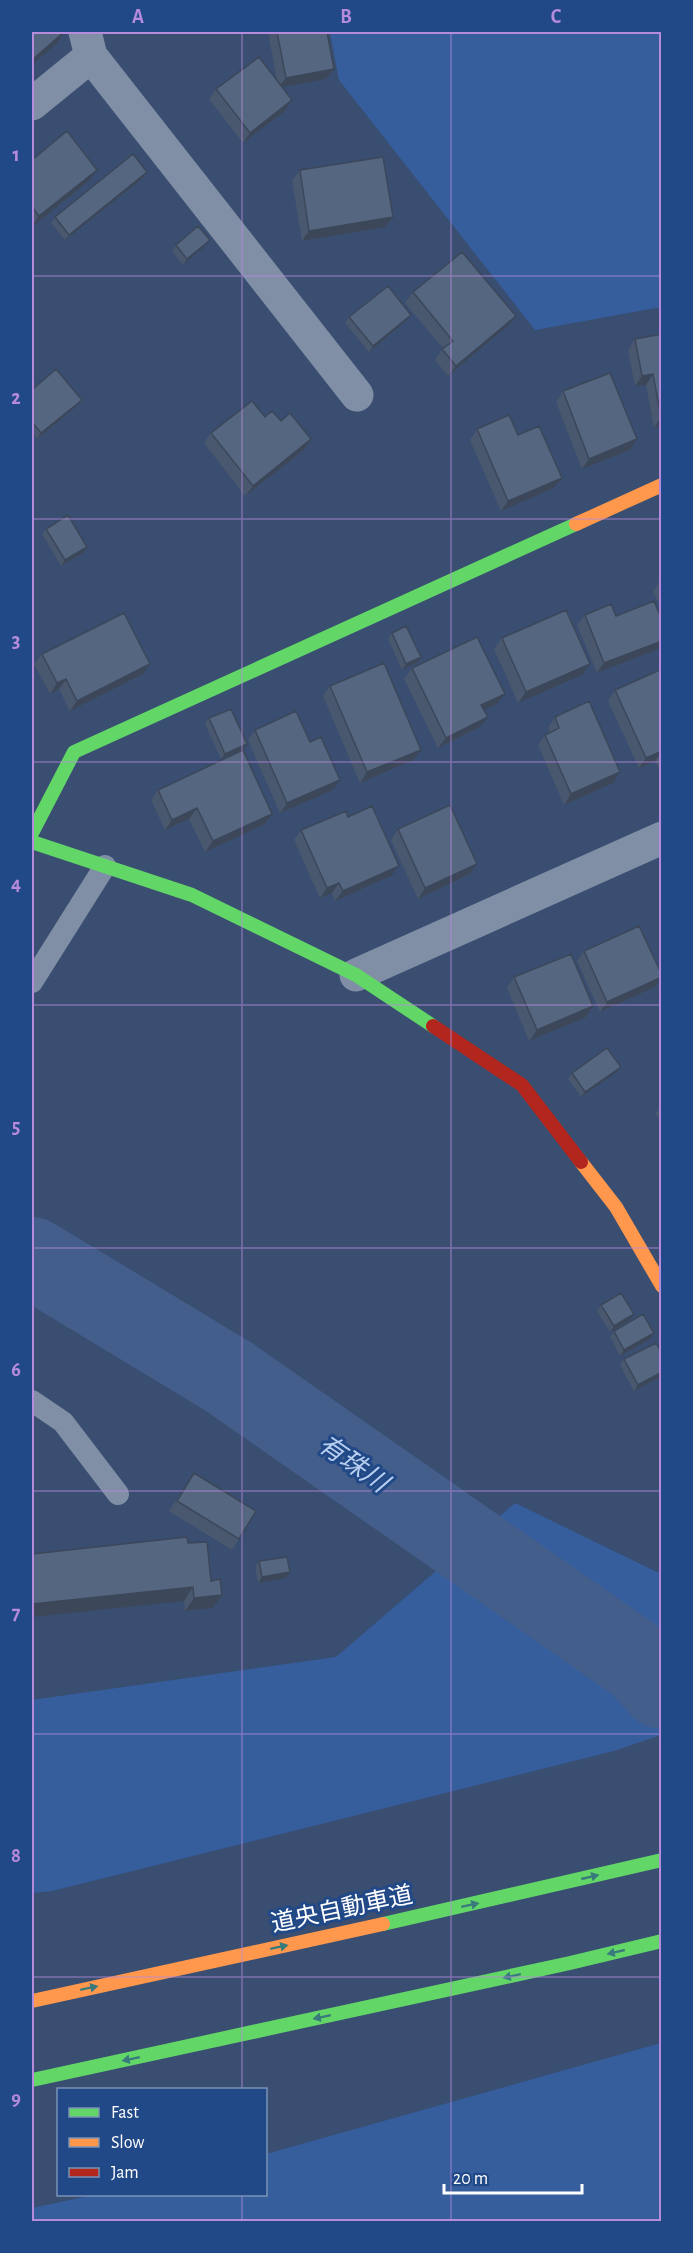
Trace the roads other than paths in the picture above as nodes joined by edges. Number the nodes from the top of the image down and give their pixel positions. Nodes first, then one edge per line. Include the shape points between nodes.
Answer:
1 (88, 44) edge
2 (32, 104) edge
3 (357, 394) dead end
4 (662, 485) edge
5 (32, 833) edge
6 (662, 838) edge
7 (32, 842) edge
8 (105, 866) junction
9 (356, 975) junction
10 (32, 982) edge
11 (662, 1286) edge
12 (32, 1401) edge
13 (118, 1494) dead end
14 (662, 1860) edge
15 (662, 1941) edge
16 (32, 2001) edge
17 (32, 2080) edge

1 - 2 street
1 - 3 street
4 - 5 main road via 74,752
6 - 9 street
7 - 8 main road
8 - 9 main road via 192,895
8 - 10 lane
9 - 11 main road via 522,1085 616,1207
12 - 13 lane via 63,1422
16 -> 14 main road, 道央自動車道
15 -> 17 main road

